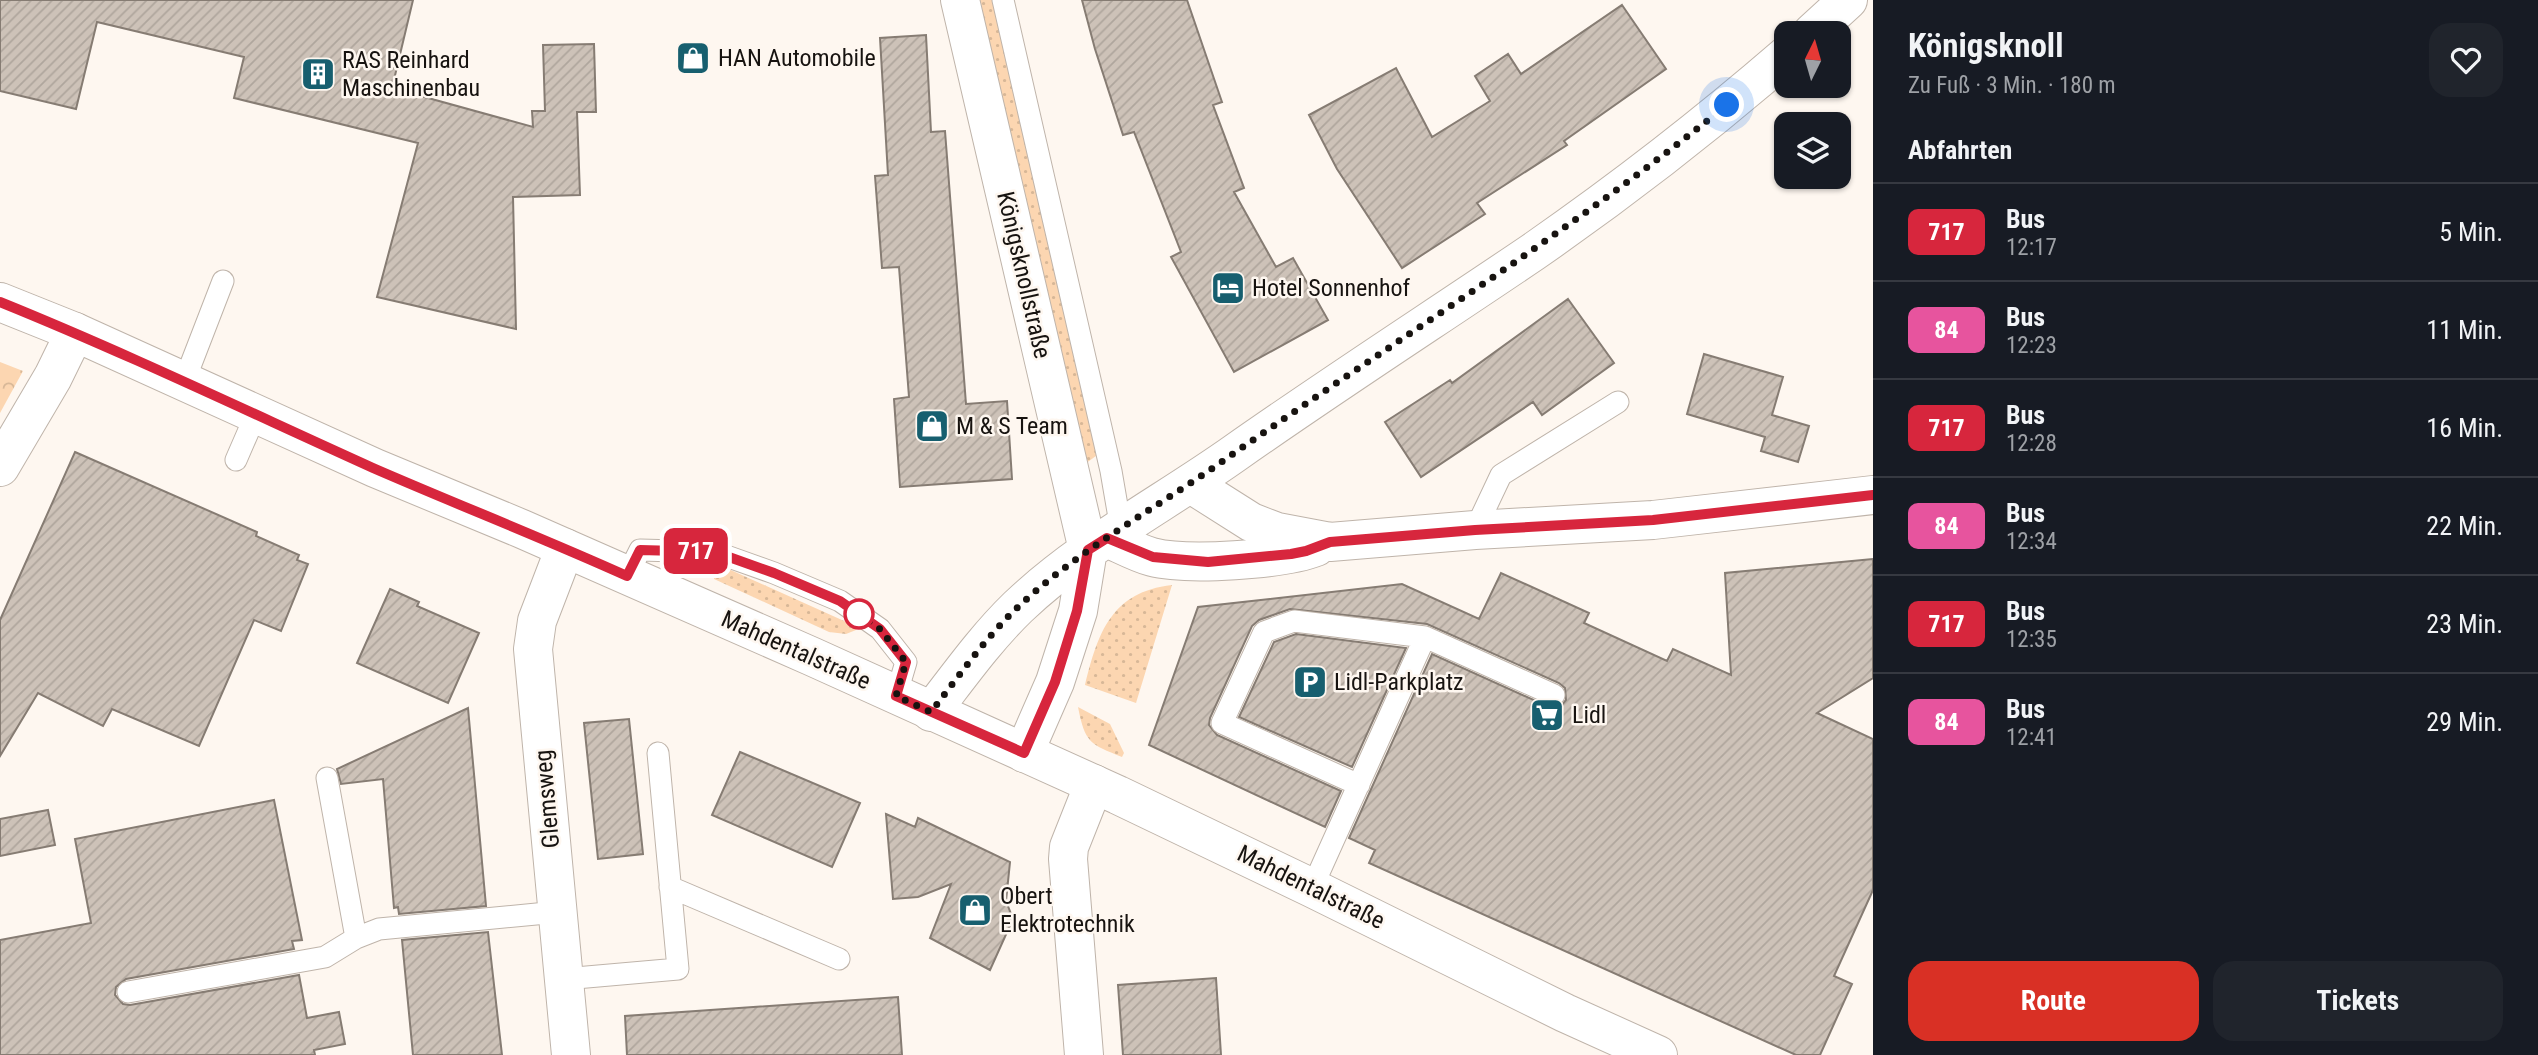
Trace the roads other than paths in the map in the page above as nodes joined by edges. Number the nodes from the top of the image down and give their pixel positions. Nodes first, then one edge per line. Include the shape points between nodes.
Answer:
1 (960, 0) edge
2 (1003, 0) edge
3 (1848, 0) edge
4 (1825, 21) edge
5 (1774, 66) edge
6 (223, 281) dead end
7 (0, 302) edge
8 (75, 332) junction
9 (184, 382) junction
10 (1618, 402) dead end
11 (256, 414) junction
12 (236, 460) dead end
13 (0, 467) edge
14 (1191, 484) junction
15 (1873, 495) edge
16 (1475, 530) junction
17 (1105, 539) junction
18 (1330, 542) junction
19 (565, 548) junction
20 (627, 576) junction
21 (1425, 637) junction
22 (1554, 695) dead end
23 (896, 696) junction
24 (931, 712) junction
25 (658, 753) dead end
26 (1024, 753) junction
27 (327, 778) dead end
28 (1094, 784) junction
29 (1359, 785) junction
30 (670, 887) junction
31 (1312, 887) junction
32 (557, 912) junction
33 (356, 938) junction
34 (839, 959) dead end
35 (564, 979) junction
36 (128, 992) dead end
37 (571, 1055) edge
38 (1084, 1055) edge
39 (1658, 1055) edge

1 - 17 street, Königsknollstraße
2 - 17 lane, Königsknollstraße via 1108,457
3 - 4 street
5 - 14 street via 1650,167 1534,251
6 - 9 lane
7 - 8 street, Mahdentalstraße
8 - 9 street, Mahdentalstraße
8 - 13 street
9 - 11 street, Mahdentalstraße
10 - 16 lane via 1501,475
11 - 12 lane
11 - 19 street, Mahdentalstraße
14 - 17 street
14 - 18 street via 1251,522
15 - 16 street via 1653,520
16 - 18 street
17 - 18 street via 1153,557 1208,562 1306,551
17 - 24 street via 1019,606 981,646
17 - 26 street via 1055,682
19 - 20 street, Mahdentalstraße
19 - 32 street, Glemsweg via 537,621 533,649
20 - 23 street, Mahdentalstraße
20 - 23 lane via 640,550 715,552 840,601 880,629 906,662
21 - 22 lane
21 - 29 lane
21 - 29 lane via 1294,621 1264,632 1222,723
23 - 24 street, Mahdentalstraße
24 - 26 street, Mahdentalstraße
25 - 30 lane
26 - 28 street, Mahdentalstraße
27 - 33 lane
28 - 31 street, Mahdentalstraße
28 - 38 street via 1068,859
29 - 31 lane
30 - 34 lane
30 - 35 lane via 678,969
31 - 39 street, Mahdentalstraße
32 - 33 lane via 379,929
32 - 35 street, Glemsweg
33 - 36 lane via 325,957
35 - 37 street, Glemsweg

